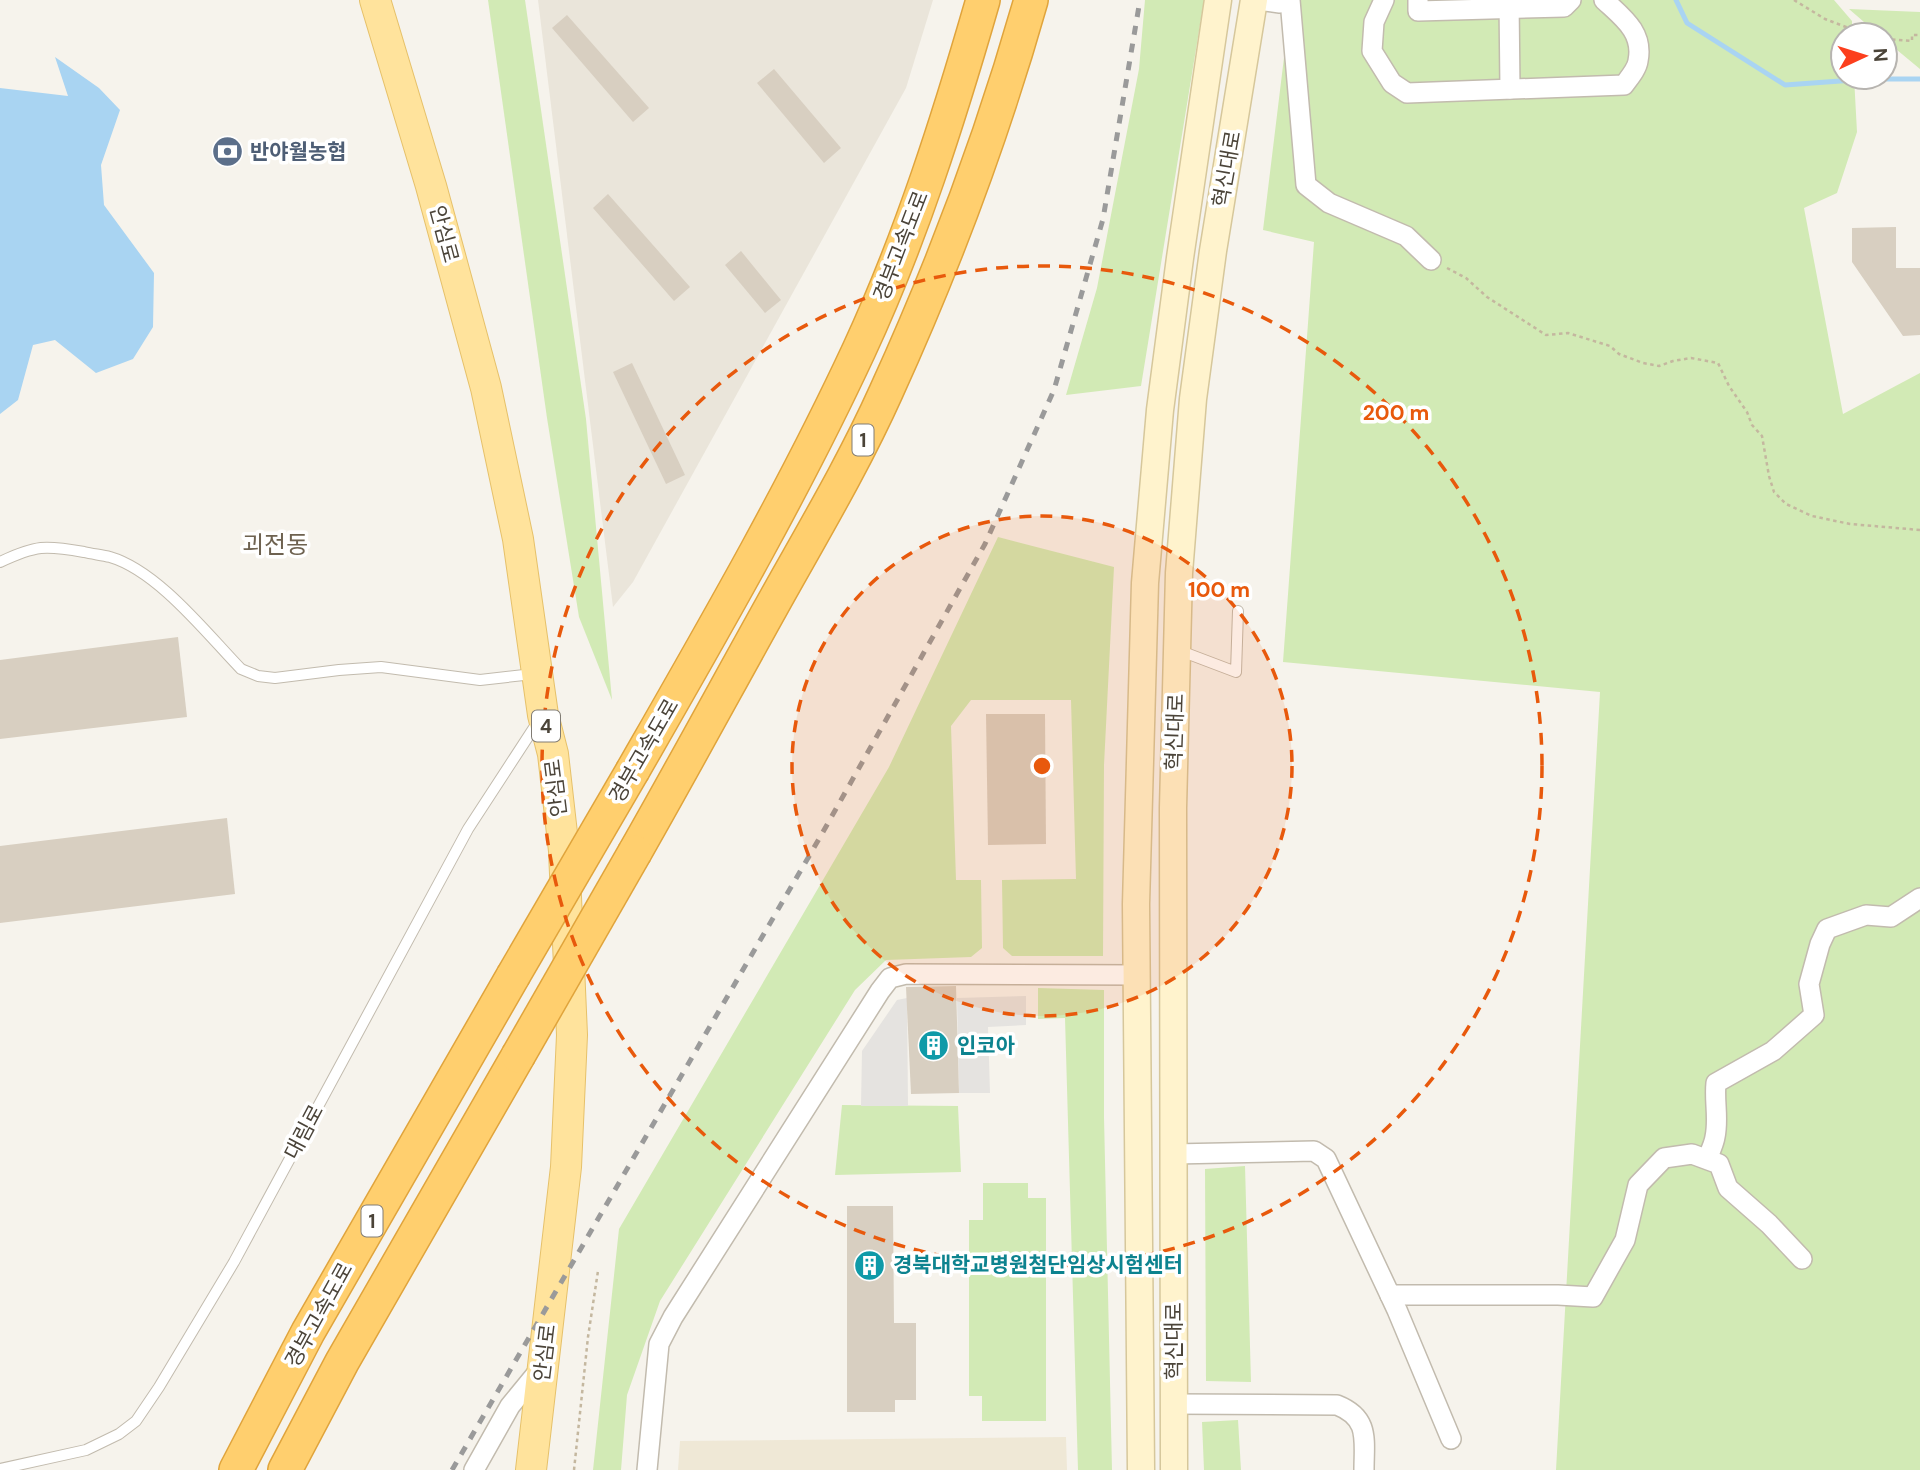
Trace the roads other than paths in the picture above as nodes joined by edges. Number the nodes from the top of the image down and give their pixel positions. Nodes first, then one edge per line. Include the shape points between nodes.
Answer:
1 (375, 0) edge
2 (983, 0) edge
3 (1031, 0) edge
4 (1218, 0) edge
5 (1256, 0) edge
6 (1283, 0) edge
7 (1290, 0) edge
8 (1384, 0) edge
9 (1418, 0) edge
10 (1571, 0) edge
11 (1604, 0) edge
12 (1509, 4) edge
13 (1510, 89) junction
14 (1432, 260) road end
15 (0, 562) edge
16 (1238, 611) dead end
17 (1177, 650) junction
18 (537, 674) junction
19 (543, 715) junction
20 (1920, 898) edge
21 (1137, 975) junction
22 (1173, 1154) junction
23 (1707, 1159) junction
24 (1802, 1259) dead end
25 (1390, 1295) junction
26 (543, 1366) junction
27 (1174, 1404) junction
28 (1451, 1439) dead end
29 (0, 1469) edge
30 (236, 1470) edge
31 (285, 1470) edge
32 (474, 1470) edge
33 (531, 1470) edge
34 (647, 1470) edge
35 (1142, 1470) edge
36 (1174, 1470) edge
37 (1364, 1470) edge

1 - 18 main road, 안심로 / 4 via 486,388 517,539
2 - 30 highway, 경부고속도로 / 1, bridge via 922,194 860,348 771,526 314,1322
3 - 31 highway, 경부고속도로 / 1, bridge via 981,158 886,393 845,476
4 - 21 main road via 1160,410 1146,569
5 - 6 street
5 - 17 main road, 혁신대로 via 1193,399
7 - 14 street via 1306,186 1329,203 1406,236
8 - 13 street via 1374,22 1372,51 1392,83 1407,93
9 - 12 street via 1418,11
10 - 12 street via 1564,7
11 - 13 street via 1632,27 1638,41 1638,62 1625,85
12 - 13 street
15 - 18 lane via 24,550 49,546 112,557 164,588 241,669 258,676 380,667 480,680
16 - 17 lane via 1236,671
17 - 22 main road, 혁신대로 via 1172,808
18 - 19 main road, 안심로 / 4
19 - 26 main road, 안심로 / 4 via 553,754 564,851 572,1035 566,1167
19 - 29 lane, 대림로 via 468,829 234,1262 136,1420 86,1450
20 - 23 street via 1891,917 1866,915 1827,929 1809,984 1814,1015 1773,1051 1716,1083 1715,1138
21 - 34 street via 906,974 890,978 673,1317 660,1344
21 - 35 main road
22 - 25 street via 1314,1152 1326,1159
22 - 27 main road, 혁신대로
23 - 24 street via 1719,1164 1728,1188
23 - 25 street via 1692,1154 1664,1158 1638,1185 1625,1240 1593,1297
25 - 28 street
26 - 32 street via 510,1406
26 - 33 main road, 안심로 / 4
27 - 36 main road, 혁신대로
27 - 37 street via 1337,1405 1360,1420

